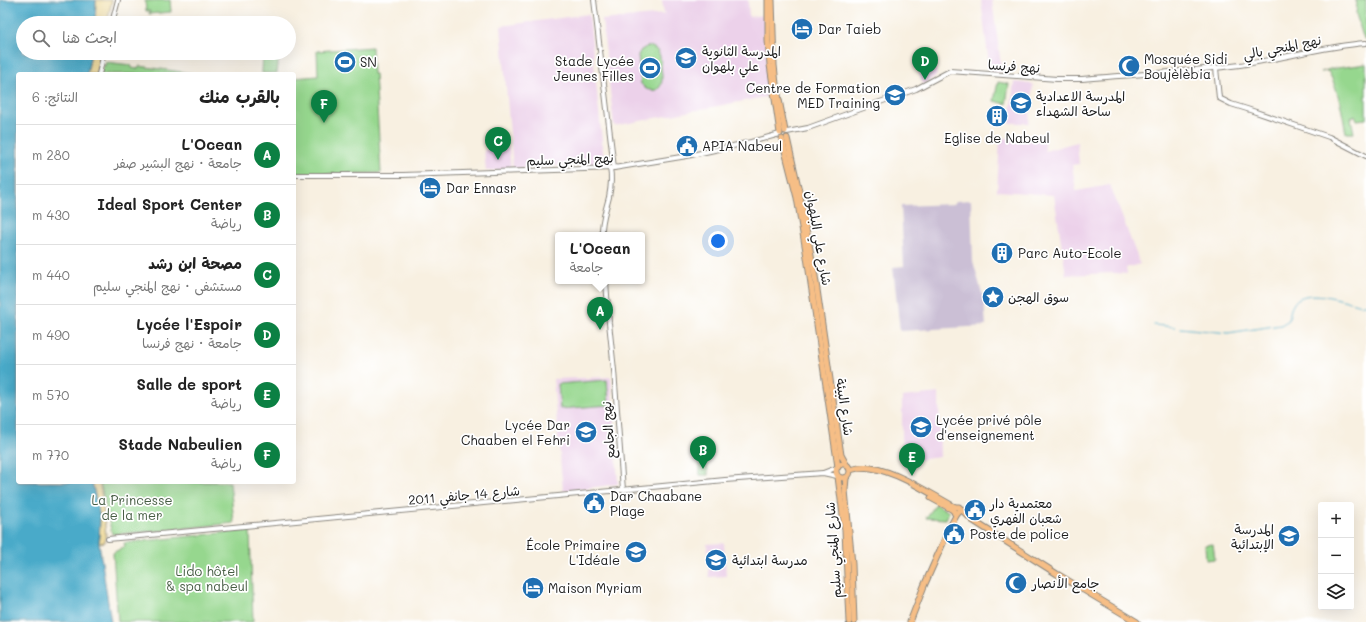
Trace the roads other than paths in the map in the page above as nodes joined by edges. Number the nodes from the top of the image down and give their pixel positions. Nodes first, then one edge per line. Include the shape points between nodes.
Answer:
1 (118, 0) edge
2 (594, 0) edge
3 (768, 0) edge
4 (772, 0) edge
5 (114, 16) edge
6 (1366, 43) edge
7 (102, 60) edge
8 (1216, 68) junction
9 (99, 72) edge
10 (944, 73) joint
11 (1082, 79) joint
12 (783, 135) junction
13 (1366, 156) edge
14 (612, 168) junction
15 (296, 176) edge
16 (602, 232) edge
17 (606, 284) edge
18 (824, 351) junction
19 (837, 468) junction
20 (849, 469) junction
21 (822, 473) junction
22 (838, 476) junction
23 (846, 478) junction
24 (623, 490) junction
25 (956, 511) junction
26 (108, 539) dead end
27 (849, 622) edge
28 (854, 622) edge
29 (910, 622) edge
30 (1137, 622) edge

1 - 5 street
2 - 14 street
3 - 12 main road, شارع علي البلهوان via 770,66
4 - 12 main road, شارع علي البلهوان via 775,78
6 - 8 street, نهج المنجي بالي
7 - 9 street
8 - 11 street, نهج المنجي بالي
8 - 13 street via 1219,98 1329,137
10 - 11 street, نهج فرنسا via 952,71
10 - 12 street, نهج المنجي سليم via 922,86 863,109
12 - 14 street, نهج المنجي سليم via 661,161
12 - 18 main road, شارع علي البلهوان via 805,221 816,282
14 - 15 street, نهج المنجي سليم
14 - 16 street
17 - 24 street, نهج الجامع
18 - 19 main road, شارع البيئة
18 - 20 main road, شارع البيئة via 842,458
19 - 20 main road via 841,464
19 - 21 street
19 - 22 main road
20 - 23 main road
20 - 25 main road via 884,475
21 - 22 street
21 - 24 street, شارع 14 جانفي 2011
22 - 23 main road
22 - 27 main road, شارع المنجي سليم via 846,538
23 - 28 main road, شارع المنجي سليم
24 - 26 street, شارع 14 جانفي 2011
25 - 29 main road
25 - 30 main road

